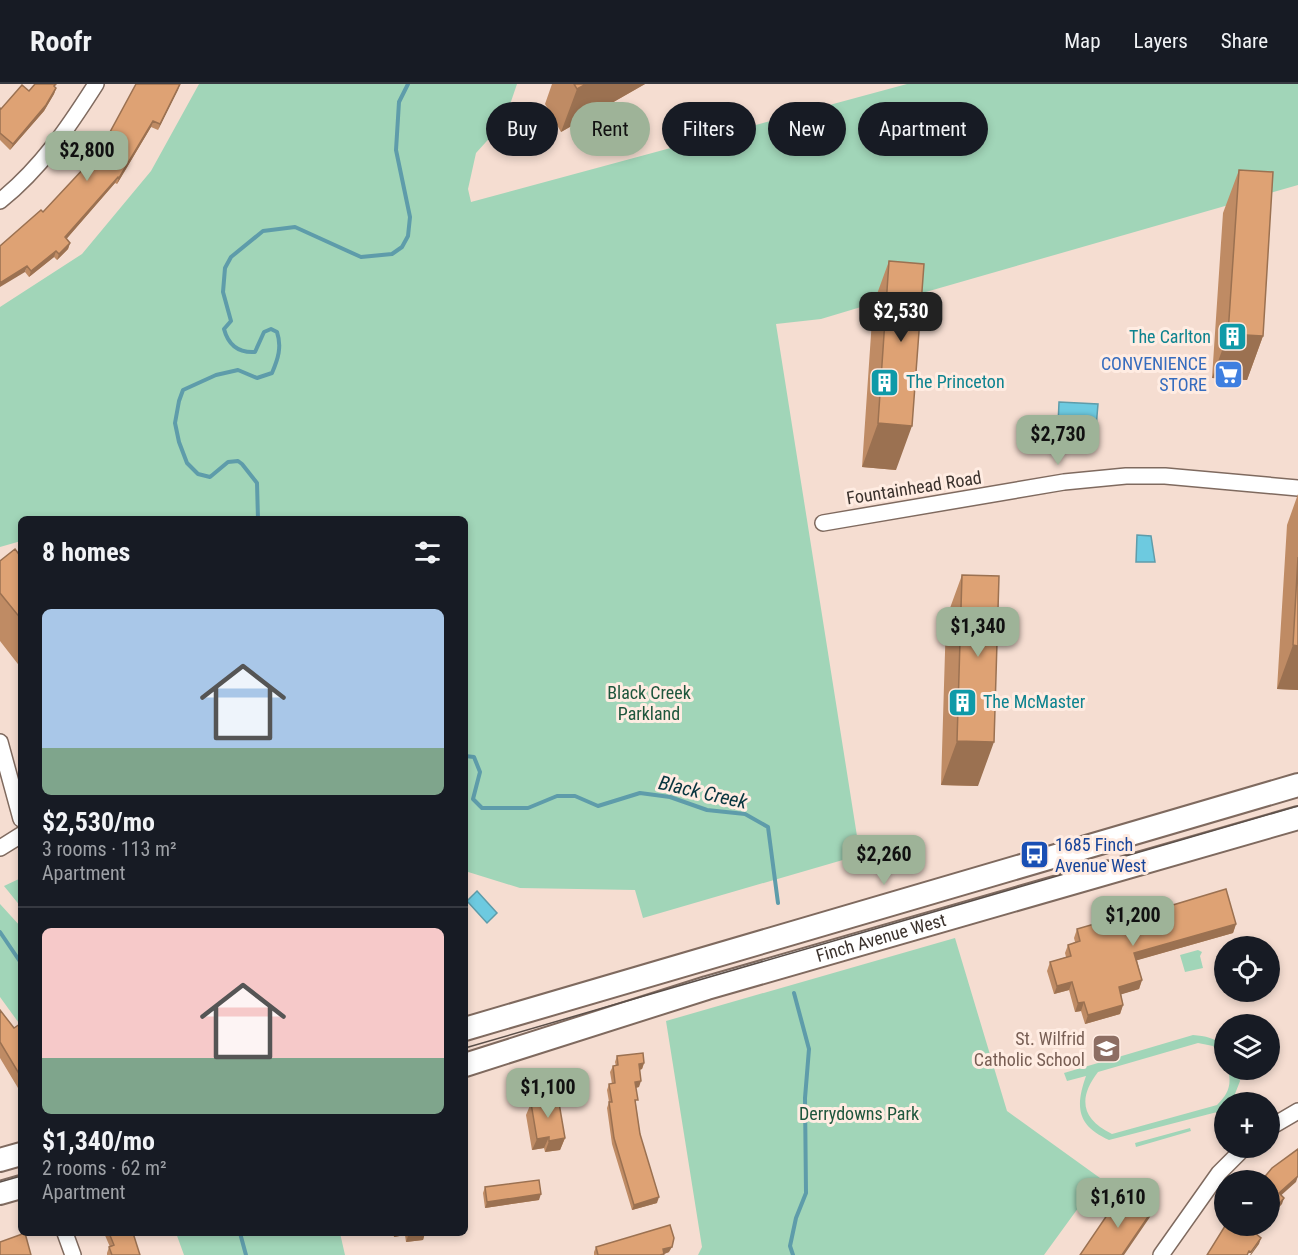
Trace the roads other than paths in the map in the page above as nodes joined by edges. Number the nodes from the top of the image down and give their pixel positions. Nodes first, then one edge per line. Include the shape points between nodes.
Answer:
1 (96, 84) edge
2 (3, 193) edge
3 (1298, 488) edge
4 (822, 523) dead end
5 (0, 742) edge
6 (1298, 785) edge
7 (18, 811) edge
8 (1298, 818) edge
9 (18, 836) edge
10 (0, 848) edge
11 (468, 1028) edge
12 (468, 1064) edge
13 (1298, 1111) edge
14 (1280, 1122) edge
15 (18, 1155) edge
16 (1234, 1158) edge
17 (0, 1160) edge
18 (18, 1188) edge
19 (0, 1193) edge
20 (66, 1236) edge
21 (73, 1255) edge
22 (1161, 1255) edge

1 - 2 street via 63,136
3 - 4 street, Fountainhead Road via 1126,476 1072,481
5 - 7 street
6 - 11 main road, Finch Avenue West
8 - 12 main road, Finch Avenue West via 707,988
9 - 10 street
13 - 14 street
15 - 17 main road
16 - 22 street
18 - 19 main road
20 - 21 street

